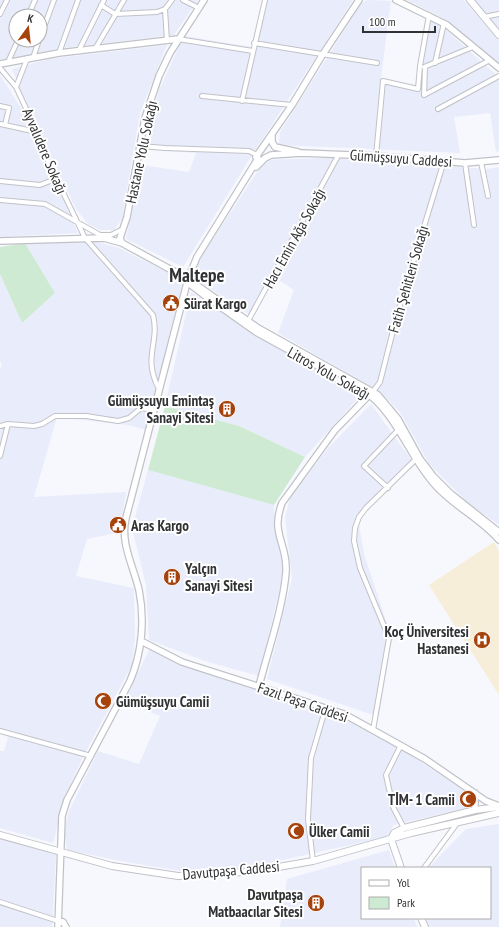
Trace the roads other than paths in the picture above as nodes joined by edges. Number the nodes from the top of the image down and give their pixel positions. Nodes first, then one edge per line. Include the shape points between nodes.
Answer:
1 (6, 0) edge
2 (54, 0) edge
3 (78, 0) edge
4 (104, 0) edge
5 (124, 0) edge
6 (172, 0) edge
7 (182, 0) edge
8 (204, 0) edge
9 (265, 0) edge
10 (359, 0) edge
11 (396, 0) edge
12 (472, 1) edge
13 (101, 5) junction
14 (199, 8) junction
15 (165, 9) junction
16 (0, 14) edge
17 (115, 14) junction
18 (499, 14) edge
19 (429, 15) junction
20 (48, 17) edge
21 (484, 17) junction
22 (444, 23) junction
23 (499, 35) edge
24 (178, 39) junction
25 (168, 41) junction
26 (254, 43) junction
27 (473, 47) junction
28 (14, 48) edge
29 (35, 48) edge
30 (95, 49) junction
31 (79, 50) junction
32 (253, 51) junction
33 (59, 53) junction
34 (323, 54) junction
35 (30, 58) junction
36 (490, 60) junction
37 (8, 62) junction
38 (377, 63) dead end
39 (435, 63) junction
40 (0, 64) edge
41 (420, 66) junction
42 (425, 67) junction
43 (0, 68) edge
44 (499, 68) edge
45 (499, 76) edge
46 (16, 87) junction
47 (202, 96) dead end
48 (242, 101) junction
49 (292, 105) junction
50 (0, 106) edge
51 (438, 109) dead end
52 (2, 124) edge
53 (37, 132) junction
54 (272, 135) junction
55 (140, 146) junction
56 (302, 153) junction
57 (339, 154) junction
58 (257, 155) junction
59 (376, 156) junction
60 (499, 160) edge
61 (444, 161) junction
62 (481, 162) junction
63 (465, 163) junction
64 (55, 179) junction
65 (0, 181) edge
66 (488, 196) dead end
67 (0, 200) edge
68 (231, 200) junction
69 (76, 221) junction
70 (474, 225) dead end
71 (123, 229) junction
72 (89, 236) junction
73 (0, 241) edge
74 (122, 243) junction
75 (188, 279) junction
76 (247, 323) junction
77 (159, 390) junction
78 (372, 393) junction
79 (154, 410) junction
80 (8, 424) junction
81 (0, 426) edge
82 (399, 429) junction
83 (0, 456) edge
84 (416, 459) junction
85 (388, 488) junction
86 (498, 535) edge
87 (141, 641) junction
88 (258, 686) junction
89 (326, 707) junction
90 (373, 730) junction
91 (0, 731) edge
92 (401, 745) junction
93 (91, 756) junction
94 (475, 793) junction
95 (499, 806) edge
96 (476, 810) junction
97 (499, 813) edge
98 (458, 822) junction
99 (404, 828) junction
100 (429, 829) junction
101 (0, 835) edge
102 (391, 839) junction
103 (60, 852) junction
104 (313, 861) junction
105 (401, 867) edge
106 (425, 867) edge
107 (0, 902) edge
108 (58, 924) edge
109 (66, 927) edge

1 - 16 street
2 - 20 street
3 - 33 street
4 - 13 street
5 - 17 street
6 - 15 street
7 - 14 street
8 - 14 main road, Hastane Yolu Sokağı
9 - 26 street
10 - 34 main road
11 - 19 main road
12 - 21 main road
13 - 17 street
13 - 31 street
14 - 24 main road, Hastane Yolu Sokağı
15 - 17 street via 157,12
15 - 25 street
17 - 30 street
18 - 21 street
19 - 22 main road
19 - 41 street
21 - 23 main road
22 - 27 main road
22 - 39 street
24 - 25 main road
24 - 32 street
24 - 55 main road, Hastane Yolu Sokağı via 160,76 145,118
25 - 30 main road
26 - 32 street
26 - 34 street
27 - 36 main road
27 - 39 street
28 - 37 street
29 - 35 street
30 - 31 main road
31 - 33 main road
32 - 48 street
33 - 35 main road
34 - 38 street
34 - 49 main road
35 - 37 main road
35 - 46 street
36 - 42 street via 424,94
36 - 44 main road
37 - 40 main road
39 - 42 street
41 - 42 street
41 - 59 street via 418,89 383,81
43 - 46 street, Ayvalıdere Sokağı
45 - 51 street
46 - 53 street, Ayvalıdere Sokağı
47 - 48 street
48 - 49 street
49 - 54 main road
50 - 52 street via 9,108
52 - 53 street
53 - 64 street, Ayvalıdere Sokağı
54 - 56 main road via 275,147
54 - 58 main road
55 - 58 street via 249,151
55 - 71 main road, Hastane Yolu Sokağı
56 - 57 main road, Gümüşsuyu Caddesi
56 - 68 main road via 276,154 265,158
57 - 59 main road, Gümüşsuyu Caddesi
57 - 76 street, Hacı Emin Ağa Sokağı
58 - 68 main road via 254,166
59 - 61 main road, Gümüşsuyu Caddesi
60 - 62 main road, Gümüşsuyu Caddesi
61 - 63 main road, Gümüşsuyu Caddesi
61 - 78 street, Fatih Şehitleri Sokağı via 397,315 380,382
62 - 63 main road, Gümüşsuyu Caddesi
62 - 66 street
63 - 70 street
64 - 65 street via 40,185
64 - 69 street, Ayvalıdere Sokağı
67 - 69 street via 42,203
68 - 75 main road via 196,257
69 - 72 street, Ayvalıdere Sokağı
69 - 72 street
71 - 72 street via 107,236
71 - 74 main road, Hastane Yolu Sokağı via 120,238
72 - 73 main road, Litros Yolu Sokağı
72 - 74 main road, Litros Yolu Sokağı
72 - 77 street via 153,315 150,366
74 - 75 main road, Litros Yolu Sokağı
75 - 76 main road, Litros Yolu Sokağı via 199,292
75 - 77 main road
76 - 78 main road, Litros Yolu Sokağı
77 - 79 main road
78 - 82 main road, Litros Yolu Sokağı
78 - 86 main road, Litros Yolu Sokağı via 398,419 420,458 441,485
78 - 88 main road via 335,430 282,503 277,528 286,570 284,589
79 - 80 street via 141,408 129,418 118,421 98,417 55,416 34,426
79 - 87 main road via 123,528 139,590 142,611
80 - 81 street
80 - 83 street
82 - 84 main road, Litros Yolu Sokağı
82 - 85 street via 364,466
84 - 85 street
84 - 86 main road, Litros Yolu Sokağı via 446,496
85 - 90 street via 359,517 354,541 360,568 389,638
87 - 88 main road, Fazıl Paşa Caddesi via 182,662
87 - 93 main road via 136,665
88 - 89 main road, Fazıl Paşa Caddesi
89 - 90 main road, Fazıl Paşa Caddesi
89 - 104 street via 311,758 308,819
90 - 92 main road, Fazıl Paşa Caddesi
91 - 93 street
92 - 94 main road, Fazıl Paşa Caddesi
92 - 99 street via 386,775 393,807
93 - 103 main road via 67,800 62,816
94 - 95 main road, Fazıl Paşa Caddesi
94 - 96 main road
95 - 96 main road, Davutpaşa Caddesi
96 - 99 main road, Davutpaşa Caddesi
96 - 100 main road via 463,817 440,822
97 - 98 main road, Davutpaşa Caddesi
98 - 100 main road, Davutpaşa Caddesi
98 - 106 street
99 - 102 main road, Davutpaşa Caddesi via 394,833
100 - 102 main road, Davutpaşa Caddesi
101 - 103 main road, Davutpaşa Caddesi
102 - 104 main road, Davutpaşa Caddesi
102 - 105 main road
103 - 104 main road, Davutpaşa Caddesi via 112,866 178,876 229,874
103 - 108 main road
107 - 108 street
108 - 109 main road via 66,924

